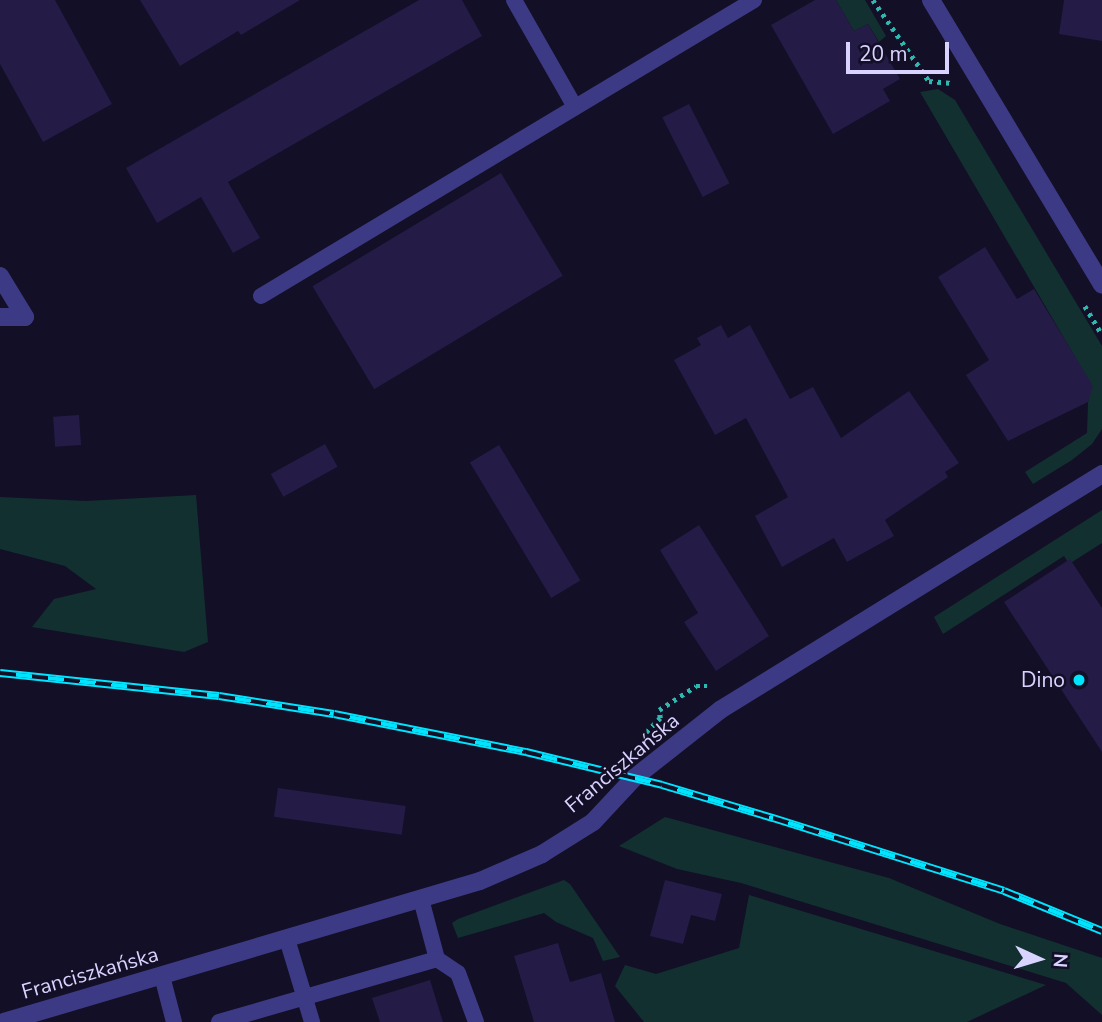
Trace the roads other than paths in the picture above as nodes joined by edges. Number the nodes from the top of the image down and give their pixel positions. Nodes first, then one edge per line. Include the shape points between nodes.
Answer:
1 (514, 0) edge
2 (754, 0) edge
3 (931, 0) edge
4 (574, 106) junction
5 (0, 276) edge
6 (1102, 285) edge
7 (261, 296) dead end
8 (0, 317) edge
9 (1102, 474) edge
10 (421, 898) junction
11 (287, 939) junction
12 (437, 960) junction
13 (162, 976) junction
14 (304, 997) junction
15 (4, 1022) edge
16 (174, 1022) edge
17 (219, 1022) edge
18 (312, 1022) edge
19 (475, 1022) edge

1 - 4 lane
2 - 4 lane
3 - 6 street
4 - 7 lane
5 - 8 street via 25,317
9 - 10 street, Franciszkańska via 720,710 634,778 593,822 542,854 480,881
10 - 11 street, Franciszkańska
10 - 12 lane
11 - 13 street, Franciszkańska
11 - 14 lane
12 - 14 lane
12 - 19 lane via 458,973
13 - 15 street, Franciszkańska
13 - 16 lane
14 - 17 lane
14 - 18 lane

